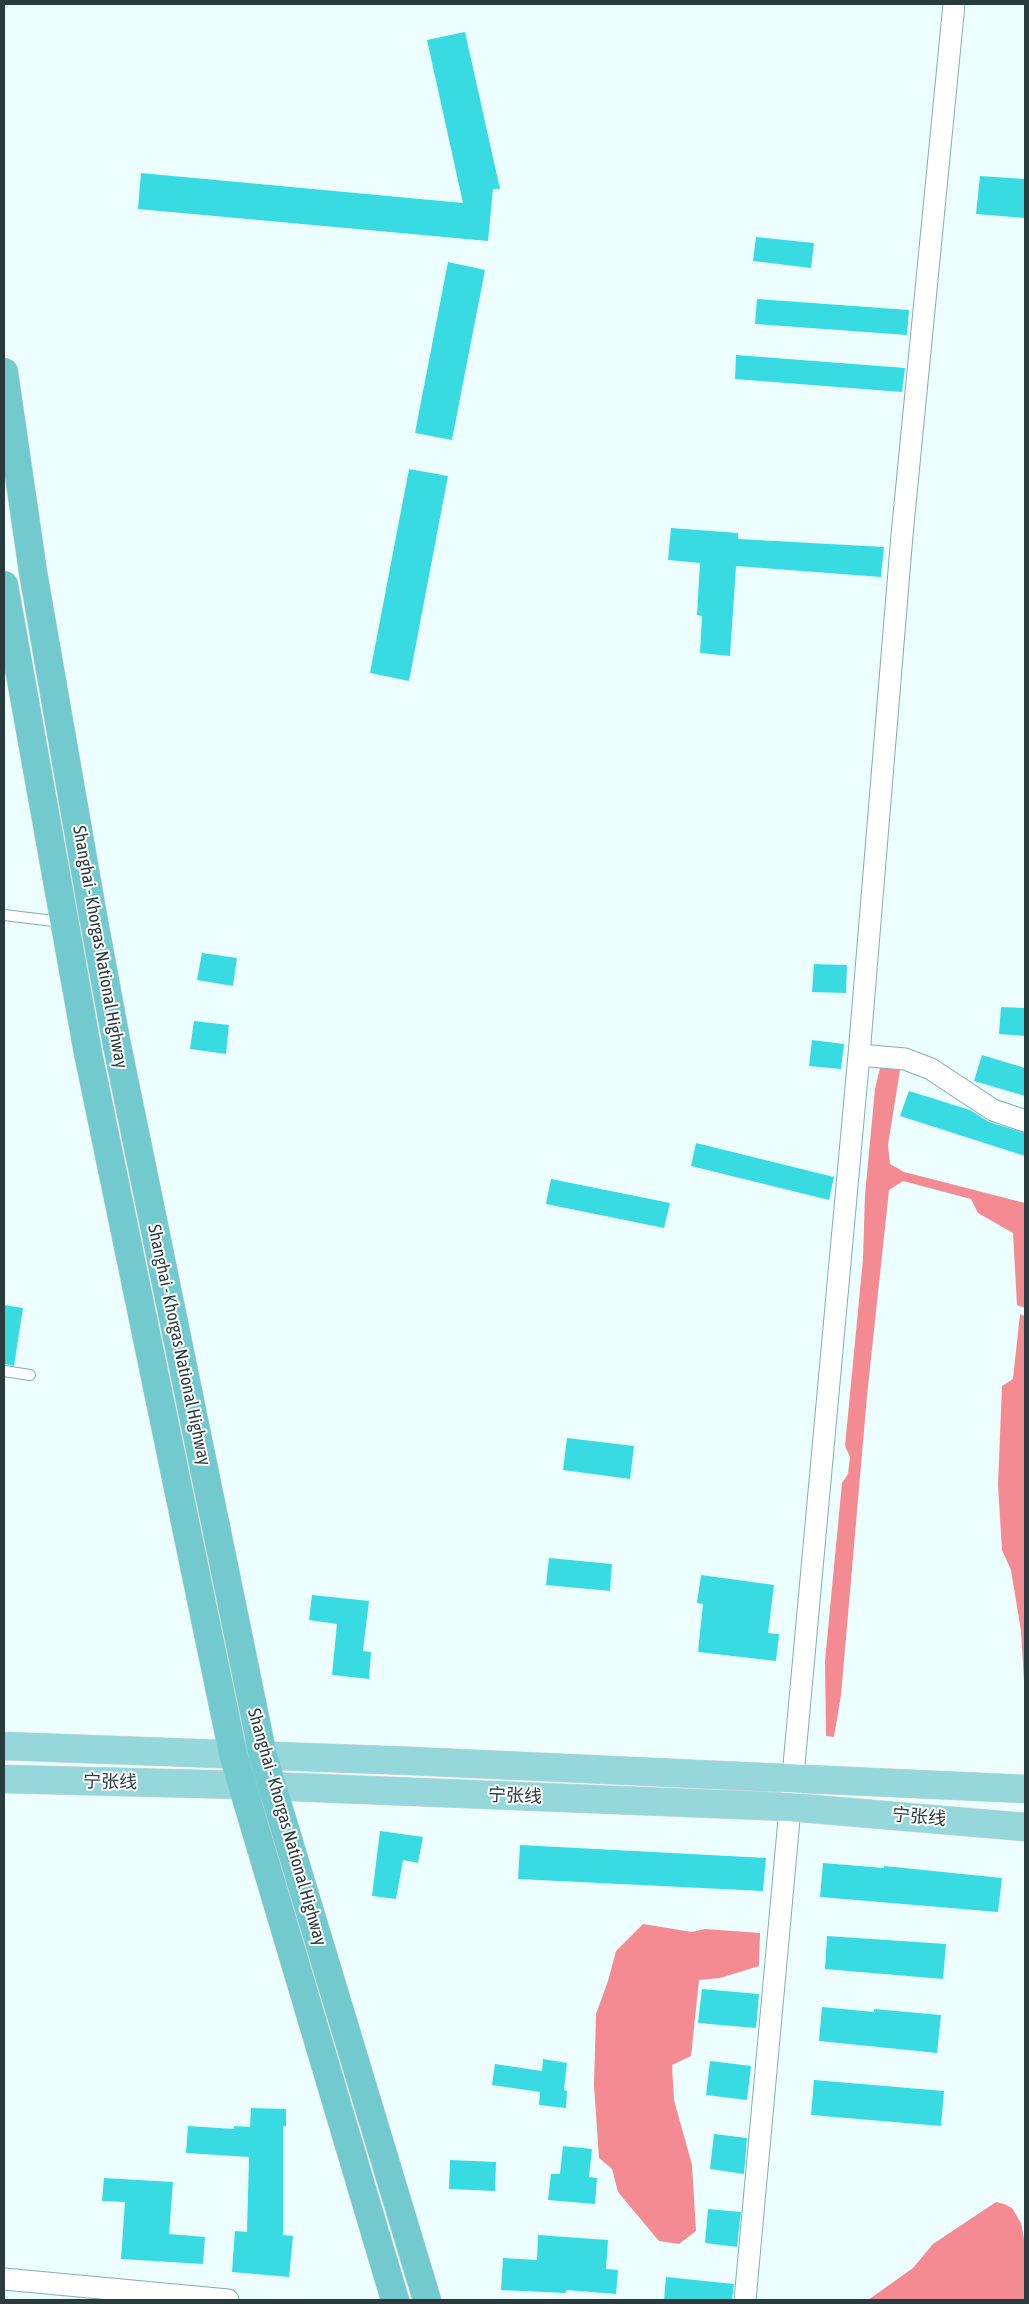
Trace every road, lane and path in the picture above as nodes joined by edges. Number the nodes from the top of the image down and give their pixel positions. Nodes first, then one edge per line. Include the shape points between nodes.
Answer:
1 (954, 4) edge
2 (4, 372) edge
3 (4, 585) edge
4 (4, 915) edge
5 (93, 916) junction
6 (63, 922) junction
7 (859, 1056) junction
8 (1025, 1121) edge
9 (4, 1371) edge
10 (30, 1375) dead end
11 (4, 1746) edge
12 (233, 1754) junction
13 (263, 1756) junction
14 (4, 1779) edge
15 (792, 1779) junction
16 (242, 1785) junction
17 (273, 1788) junction
18 (1025, 1789) edge
19 (789, 1807) junction
20 (1025, 1827) edge
21 (4, 2279) edge
22 (228, 2300) edge
23 (395, 2300) edge
24 (427, 2300) edge
25 (745, 2300) edge

1 - 7 street via 902,535
2 - 5 highway, Shanghai - Khorgas National Highway via 33,572
3 - 6 highway, Shanghai - Khorgas National Highway
4 - 6 lane
5 - 6 highway
5 - 13 highway, Shanghai - Khorgas National Highway
6 - 12 highway, Shanghai - Khorgas National Highway
7 - 8 street via 905,1059 931,1069 993,1110
7 - 15 street
9 - 10 lane
11 - 12 main road, 宁张线
12 - 13 main road, 宁张线
12 - 16 highway, Shanghai - Khorgas National Highway
13 - 15 main road, 宁张线
13 - 17 highway, Shanghai - Khorgas National Highway
14 - 16 main road, 宁张线
15 - 18 main road, 宁张线
15 - 19 street
16 - 17 main road, 宁张线
16 - 23 highway, Shanghai - Khorgas National Highway
17 - 19 main road, 宁张线
17 - 24 highway, Shanghai - Khorgas National Highway
19 - 20 main road, 宁张线
19 - 25 street
21 - 22 street

